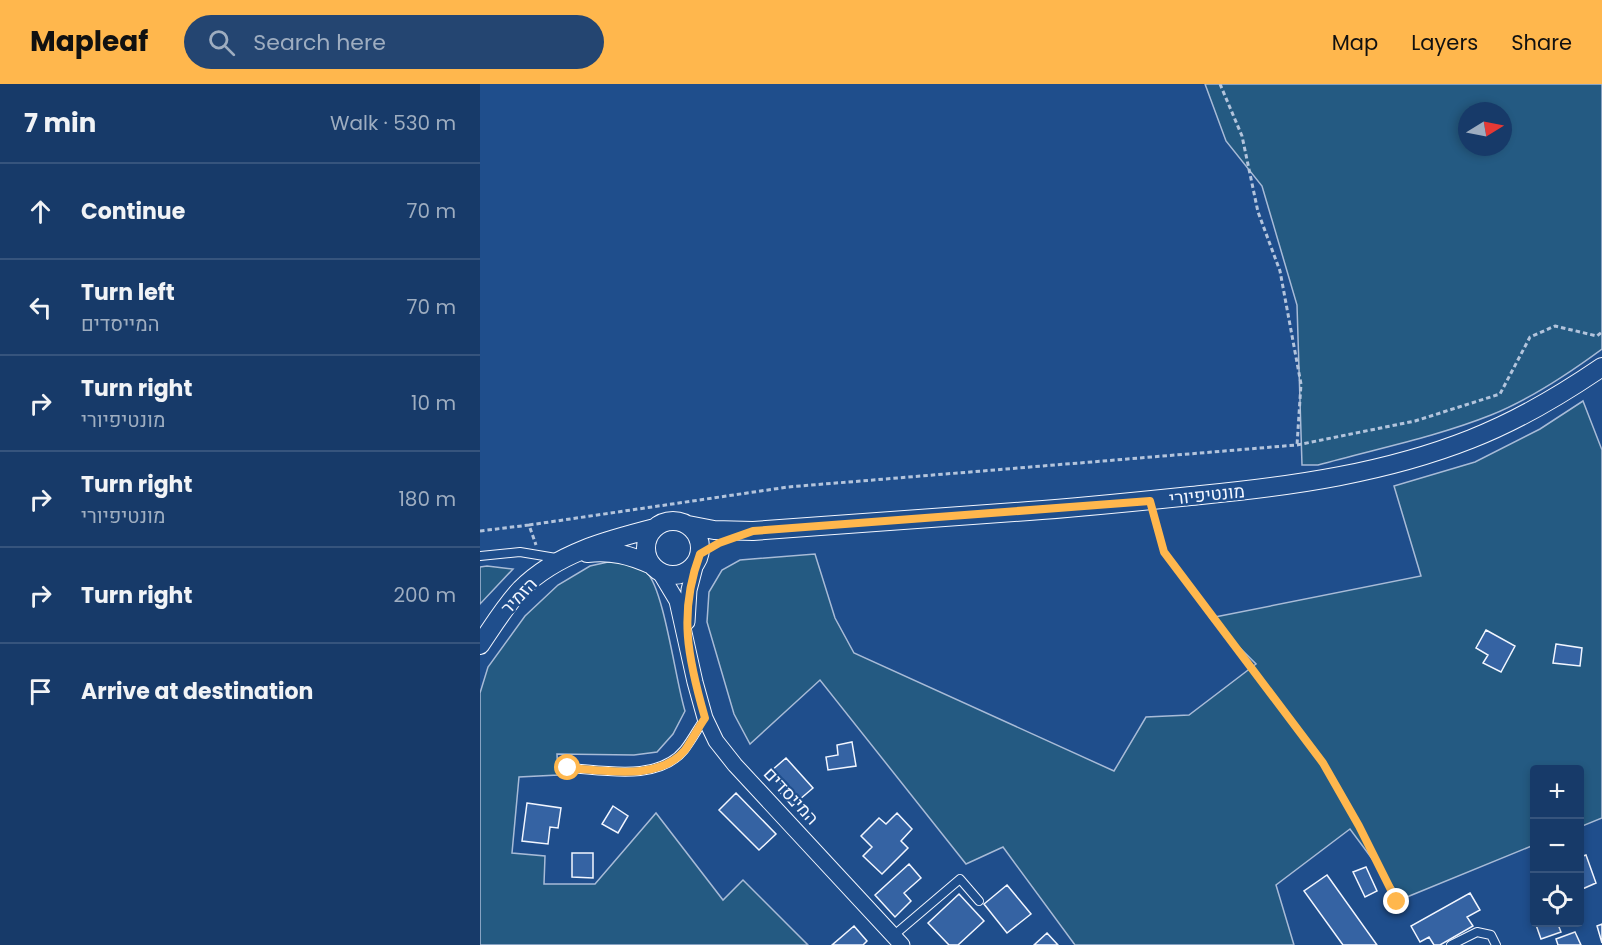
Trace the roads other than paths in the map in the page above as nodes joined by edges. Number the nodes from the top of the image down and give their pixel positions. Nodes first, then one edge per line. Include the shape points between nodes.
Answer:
1 (1602, 367) edge
2 (688, 525) junction
3 (655, 528) junction
4 (753, 531) junction
5 (480, 556) edge
6 (566, 558) junction
7 (698, 558) junction
8 (656, 568) junction
9 (480, 645) edge
10 (688, 652) junction
11 (705, 718) junction
12 (568, 768) dead end
13 (979, 901) dead end
14 (898, 940) edge
15 (1451, 945) edge
16 (1496, 945) edge

1 - 4 street, מונטיפיורי via 1562,393 1472,439 1421,457 1322,480 1150,501
2 - 3 street via 671,521
2 - 4 street, מונטיפיורי
2 - 7 street via 699,537
3 - 6 street, הזמיר via 610,539
3 - 8 street via 646,550
4 - 7 street, מונטיפיורי via 719,543
5 - 6 lane via 520,552
6 - 8 street, הזמיר via 606,552 630,555
6 - 9 street, הזמיר via 522,589
7 - 8 street via 691,569 675,575
7 - 10 street, המייסדים via 689,590
8 - 10 street, המייסדים via 677,601
10 - 11 street, המייסדים
11 - 12 lane via 684,750 673,760 650,770
11 - 14 street, המייסדים via 716,741 735,765
13 - 14 lane via 960,879
15 - 16 lane via 1477,932 1491,935

